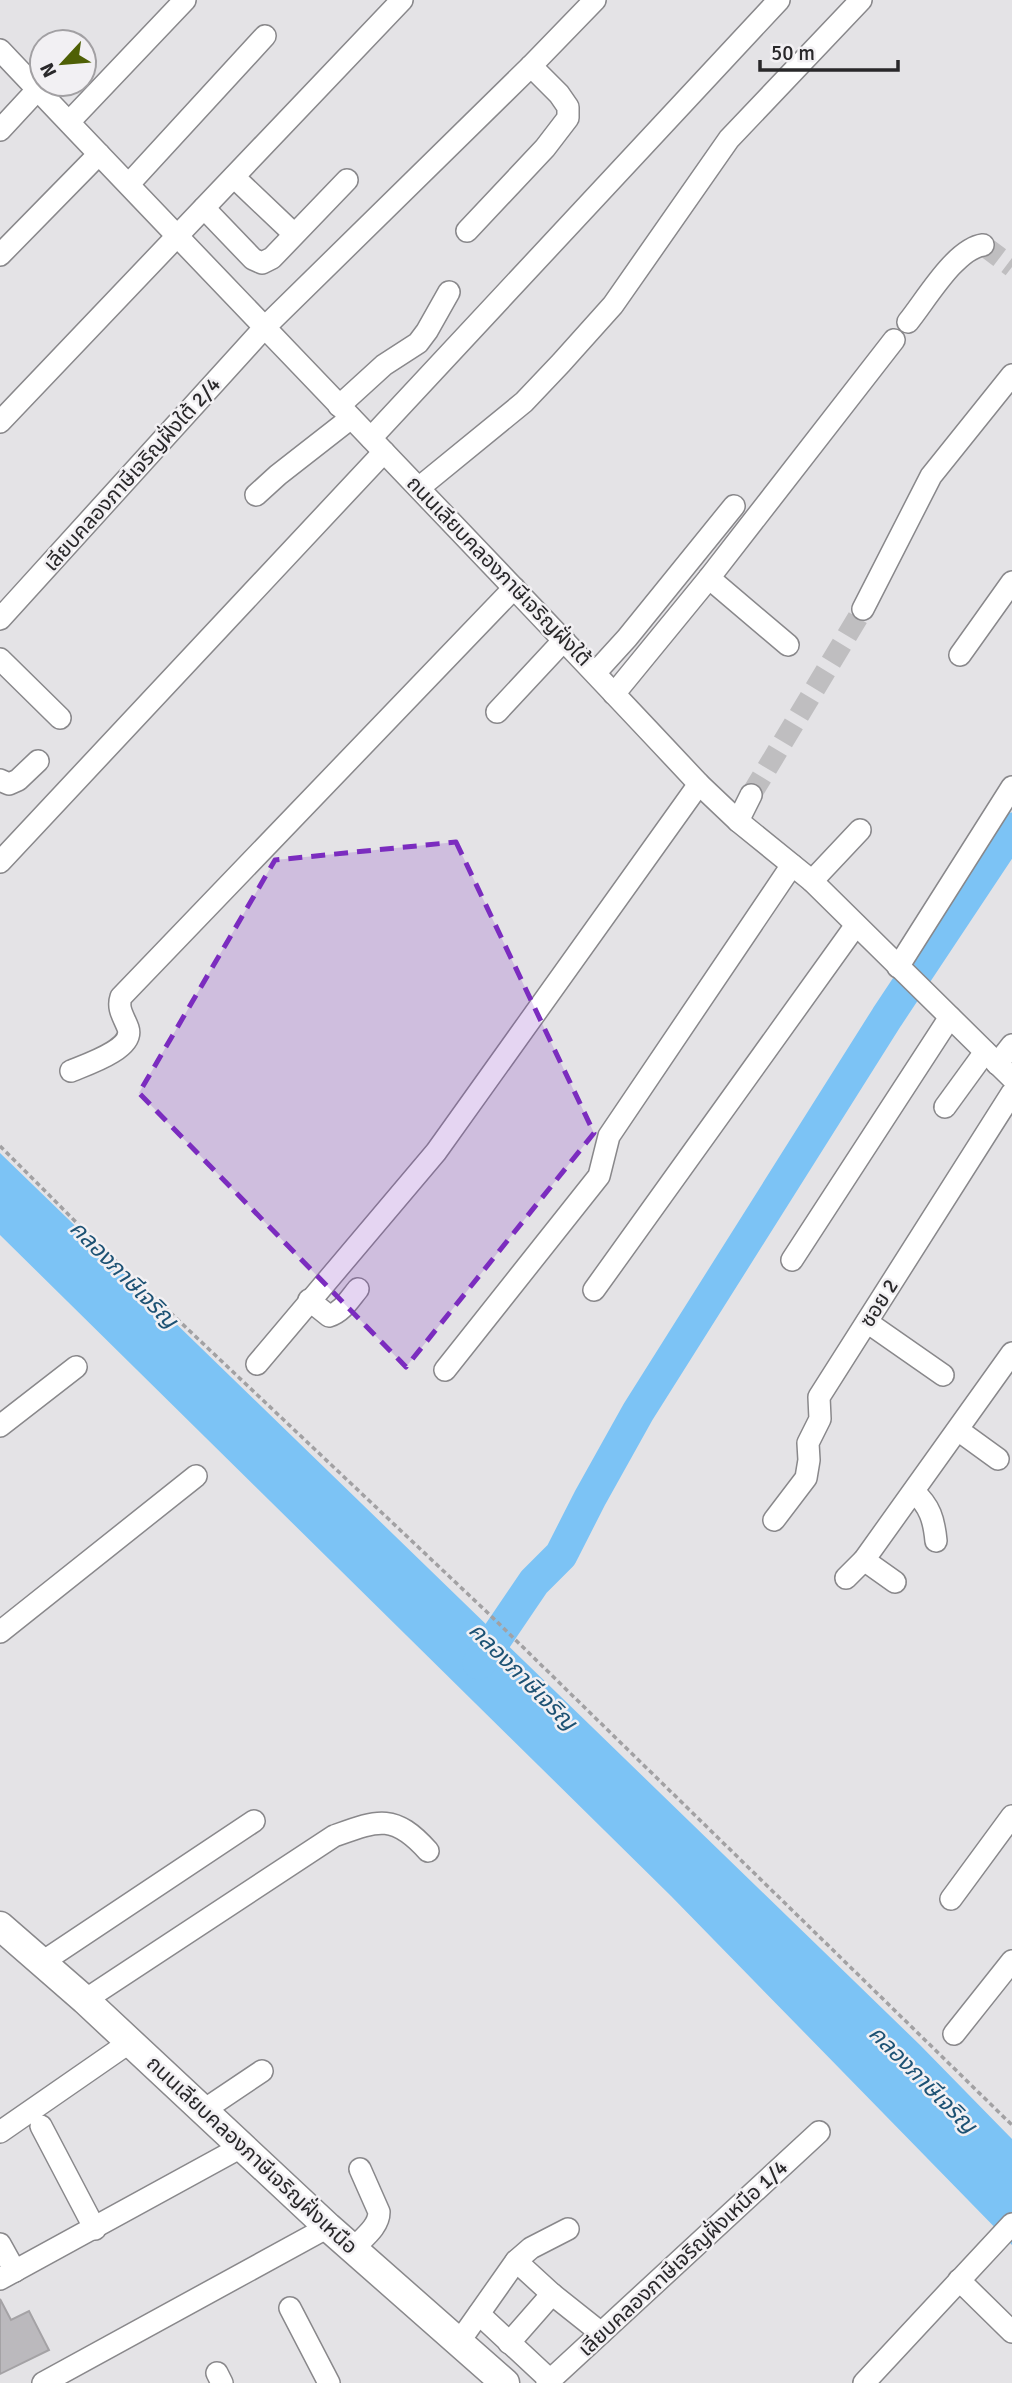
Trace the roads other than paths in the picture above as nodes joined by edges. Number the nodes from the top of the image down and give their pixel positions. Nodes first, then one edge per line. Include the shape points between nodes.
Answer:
1 (185, 0) edge
2 (402, 0) edge
3 (595, 0) edge
4 (779, 0) edge
5 (861, 0) edge
6 (265, 36) dead end
7 (0, 50) edge
8 (531, 66) junction
9 (28, 79) edge
10 (30, 98) edge
11 (46, 98) edge
12 (69, 122) junction
13 (0, 130) edge
14 (99, 154) junction
15 (234, 177) junction
16 (348, 180) dead end
17 (129, 184) junction
18 (204, 208) junction
19 (467, 231) dead end
20 (294, 234) junction
21 (177, 237) junction
22 (983, 245) dead end
23 (0, 256) edge
24 (449, 292) dead end
25 (908, 322) dead end
26 (264, 328) junction
27 (894, 340) dead end
28 (1008, 387) edge
29 (345, 412) junction
30 (0, 422) edge
31 (377, 445) junction
32 (420, 487) junction
33 (256, 495) dead end
34 (734, 506) dead end
35 (709, 578) junction
36 (1012, 582) edge
37 (514, 588) junction
38 (863, 609) tunnel mouth
39 (0, 619) edge
40 (564, 640) junction
41 (788, 645) dead end
42 (960, 655) dead end
43 (0, 659) edge
44 (596, 672) junction
45 (614, 694) junction
46 (496, 712) dead end
47 (60, 718) dead end
48 (38, 761) dead end
49 (0, 780) edge
50 (699, 784) junction
51 (1012, 787) edge
52 (751, 795) tunnel mouth
53 (738, 821) junction
54 (860, 830) dead end
55 (4, 848) edge
56 (792, 865) junction
57 (812, 881) junction
58 (856, 925) junction
59 (906, 975) junction
60 (950, 1017) junction
61 (1012, 1045) edge
62 (998, 1065) edge
63 (71, 1071) dead end
64 (1012, 1093) edge
65 (944, 1107) dead end
66 (792, 1260) dead end
67 (358, 1290) dead end
68 (594, 1290) dead end
69 (309, 1300) junction
70 (867, 1322) junction
71 (1012, 1353) edge
72 (257, 1364) dead end
73 (76, 1367) dead end
74 (445, 1370) dead end
75 (943, 1375) dead end
76 (0, 1426) edge
77 (958, 1430) junction
78 (998, 1459) dead end
79 (196, 1476) dead end
80 (914, 1492) junction
81 (774, 1520) dead end
82 (936, 1541) dead end
83 (864, 1560) junction
84 (846, 1578) dead end
85 (895, 1582) dead end
86 (0, 1632) edge
87 (1012, 1816) edge
88 (254, 1821) dead end
89 (428, 1851) dead end
90 (951, 1899) dead end
91 (2, 1930) edge
92 (1012, 1961) edge
93 (41, 1963) junction
94 (85, 2000) junction
95 (954, 2034) dead end
96 (130, 2042) junction
97 (262, 2071) dead end
98 (204, 2110) junction
99 (41, 2126) dead end
100 (0, 2132) edge
101 (819, 2132) dead end
102 (243, 2146) junction
103 (360, 2169) dead end
104 (1012, 2224) edge
105 (328, 2227) junction
106 (95, 2229) junction
107 (568, 2229) dead end
108 (0, 2244) edge
109 (353, 2249) junction
110 (516, 2261) junction
111 (7, 2275) edge
112 (959, 2280) junction
113 (552, 2294) junction
114 (290, 2308) dead end
115 (479, 2314) junction
116 (1012, 2332) edge
117 (601, 2333) junction
118 (459, 2342) junction
119 (509, 2343) junction
120 (503, 2382) edge
121 (548, 2382) edge
122 (43, 2383) edge
123 (329, 2383) edge
124 (864, 2383) edge

1 - 12 street
2 - 15 street
3 - 8 street, เลียบคลองภาษีเจริญฝั่งใต้ 2/4
4 - 31 street
5 - 32 street via 729,139 613,305 561,363 524,402
6 - 17 street
7 - 9 street, ถนนเลียบคลองภาษีเจริญฝั่งใต้
8 - 19 street via 559,94 568,107 568,118
8 - 26 street, เลียบคลองภาษีเจริญฝั่งใต้ 2/4
10 - 13 street
11 - 12 street, ถนนเลียบคลองภาษีเจริญฝั่งใต้
12 - 14 street, ถนนเลียบคลองภาษีเจริญฝั่งใต้
14 - 17 street, ถนนเลียบคลองภาษีเจริญฝั่งใต้
14 - 23 street
15 - 18 street
15 - 20 street
16 - 20 street
17 - 21 street, ถนนเลียบคลองภาษีเจริญฝั่งใต้
18 - 20 street via 262,263
18 - 21 street
21 - 26 street, ถนนเลียบคลองภาษีเจริญฝั่งใต้
21 - 30 street
22 - 25 street via 957,260
24 - 29 street via 418,343 384,365
26 - 29 street, ถนนเลียบคลองภาษีเจริญฝั่งใต้
26 - 39 street, เลียบคลองภาษีเจริญฝั่งใต้ 2/4
27 - 35 street
28 - 38 street via 931,476
29 - 31 street, ถนนเลียบคลองภาษีเจริญฝั่งใต้
29 - 33 street
31 - 32 street, ถนนเลียบคลองภาษีเจริญฝั่งใต้
31 - 55 street
32 - 37 street, ถนนเลียบคลองภาษีเจริญฝั่งใต้
34 - 44 street
35 - 41 street
35 - 45 street
36 - 42 street
37 - 40 street, ถนนเลียบคลองภาษีเจริญฝั่งใต้
37 - 63 street via 121,997 118,1004 128,1038 100,1060
40 - 44 street, ถนนเลียบคลองภาษีเจริญฝั่งใต้
40 - 46 street
43 - 47 street
44 - 45 street, ถนนเลียบคลองภาษีเจริญฝั่งใต้
45 - 50 street, ถนนเลียบคลองภาษีเจริญฝั่งใต้
48 - 49 street via 18,780
50 - 53 street, ถนนเลียบคลองภาษีเจริญฝั่งใต้
50 - 69 street via 436,1152
51 - 59 street
52 - 53 street
53 - 56 street, ถนนเลียบคลองภาษีเจริญฝั่งใต้
54 - 57 street
56 - 57 street, ถนนเลียบคลองภาษีเจริญฝั่งใต้
56 - 74 street via 609,1136 599,1176
57 - 58 street, ถนนเลียบคลองภาษีเจริญฝั่งใต้
58 - 59 street, ถนนเลียบคลองภาษีเจริญฝั่งใต้
58 - 68 street
59 - 60 street, ถนนเลียบคลองภาษีเจริญฝั่งใต้
60 - 62 street, ถนนเลียบคลองภาษีเจริญฝั่งใต้
60 - 66 street
61 - 62 street
62 - 65 street
64 - 70 street, ซอย 2
67 - 69 street via 332,1316
69 - 72 street
70 - 75 street
70 - 81 street, ซอย 2 via 819,1397 820,1419 808,1443 806,1478
71 - 77 street
73 - 76 street
77 - 78 street
77 - 80 street
79 - 86 street
80 - 82 street via 933,1518
80 - 83 street
83 - 84 street
83 - 85 street
87 - 90 street
88 - 93 street
89 - 94 street via 413,1834 379,1821 334,1836
91 - 93 main road, ถนนเลียบคลองภาษีเจริญฝั่งเหนือ
92 - 95 street
93 - 94 main road, ถนนเลียบคลองภาษีเจริญฝั่งเหนือ
94 - 96 main road, ถนนเลียบคลองภาษีเจริญฝั่งเหนือ
96 - 98 main road, ถนนเลียบคลองภาษีเจริญฝั่งเหนือ
96 - 100 street
97 - 98 street
98 - 102 main road, ถนนเลียบคลองภาษีเจริญฝั่งเหนือ
99 - 106 street
101 - 117 street, เลียบคลองภาษีเจริญฝั่งเหนือ 1/4
102 - 105 main road, ถนนเลียบคลองภาษีเจริญฝั่งเหนือ
102 - 106 street
103 - 109 street via 379,2217
104 - 112 street
105 - 109 main road, ถนนเลียบคลองภาษีเจริญฝั่งเหนือ
105 - 122 street
106 - 111 street
107 - 110 street
108 - 111 street
109 - 118 main road, ถนนเลียบคลองภาษีเจริญฝั่งเหนือ
110 - 113 street
110 - 115 street
112 - 116 street
112 - 124 street
113 - 117 street
113 - 119 street
114 - 123 street
115 - 118 street
115 - 119 street
117 - 121 street, เลียบคลองภาษีเจริญฝั่งเหนือ 1/4
118 - 120 main road, ถนนเลียบคลองภาษีเจริญฝั่งเหนือ
119 - 121 street

